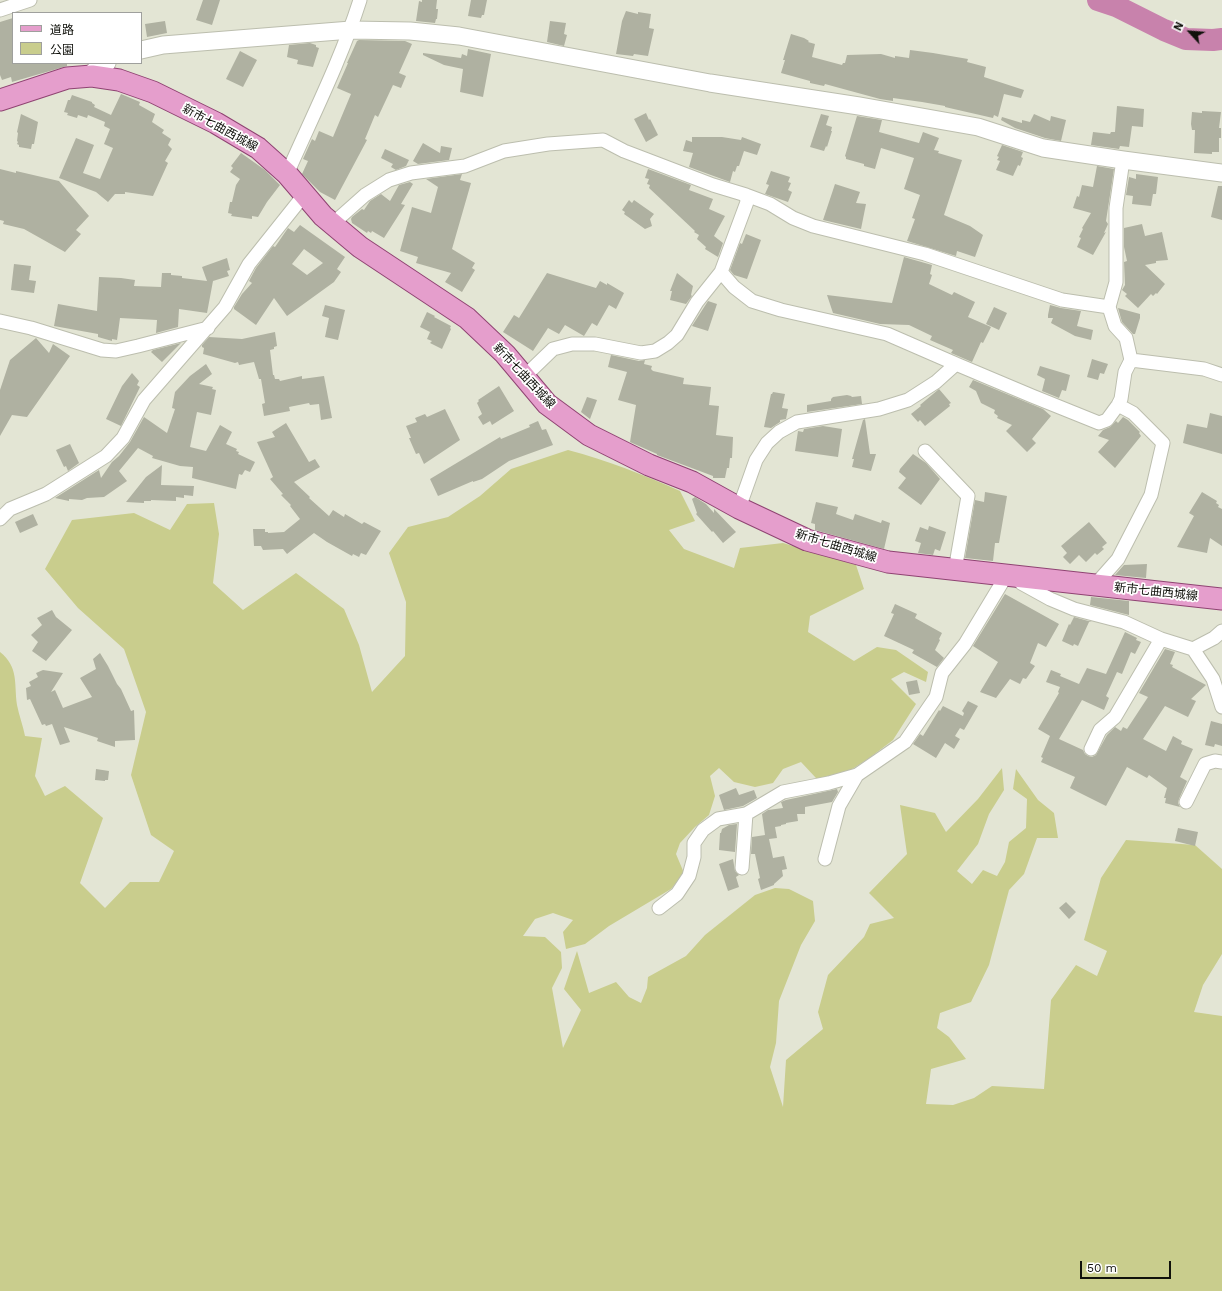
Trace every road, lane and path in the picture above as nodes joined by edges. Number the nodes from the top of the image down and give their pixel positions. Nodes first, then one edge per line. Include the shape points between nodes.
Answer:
1 (30, 0) edge
2 (360, 0) edge
3 (0, 10) edge
4 (351, 30) junction
5 (142, 50) edge
6 (99, 70) edge
7 (0, 100) edge
8 (1124, 160) junction
9 (1222, 173) edge
10 (287, 174) junction
11 (304, 195) junction
12 (746, 195) junction
13 (333, 226) junction
14 (721, 272) junction
15 (1109, 307) junction
16 (0, 321) edge
17 (208, 328) junction
18 (1131, 360) junction
19 (956, 364) junction
20 (1222, 375) edge
21 (524, 377) junction
22 (1118, 405) junction
23 (925, 451) dead end
24 (739, 508) junction
25 (0, 519) edge
26 (955, 570) junction
27 (1012, 577) junction
28 (1095, 586) junction
29 (1222, 600) edge
30 (1219, 637) edge
31 (1161, 639) junction
32 (1193, 649) junction
33 (1222, 707) edge
34 (1091, 749) dead end
35 (1222, 762) edge
36 (857, 775) junction
37 (1186, 802) dead end
38 (746, 814) junction
39 (825, 859) dead end
40 (742, 868) dead end
41 (659, 908) dead end

1 - 3 street
2 - 4 street
4 - 5 street via 163,45
4 - 8 street via 410,31 459,36 710,83 978,127 1043,148
4 - 10 street
6 - 7 main road, 新市七曲西城線
6 - 10 main road, 新市七曲西城線 via 153,92 216,123 258,148
8 - 9 street
8 - 15 street via 1116,208 1116,282
10 - 11 main road, 新市七曲西城線
11 - 13 main road, 新市七曲西城線
11 - 17 street via 249,264 225,307
12 - 13 street via 624,151 603,140 548,144 504,151 465,166 389,180 365,195
12 - 14 street via 747,202
12 - 15 street via 813,226 925,254 1062,300
13 - 21 main road, 新市七曲西城線 via 360,247 467,318 505,354
14 - 19 street via 734,287 752,301 887,334
14 - 21 street via 697,302 677,335 655,351 641,352 595,344 572,344 553,349
15 - 18 street via 1115,326 1126,338
16 - 17 street via 102,350 116,351
17 - 25 street via 144,400 123,438 106,456 46,494 10,509
18 - 20 street via 1204,369
18 - 22 street via 1125,372
19 - 22 street via 1099,423 1107,420
19 - 24 street via 936,382 908,400 879,409 797,422 779,432 767,443 756,460
21 - 24 main road, 新市七曲西城線 via 547,404 589,435 649,465 692,482
22 - 28 street via 1133,413 1162,443 1151,495 1118,559
23 - 26 street via 968,496
24 - 26 main road, 新市七曲西城線 via 807,540 888,562
26 - 27 main road, 新市七曲西城線
27 - 28 main road, 新市七曲西城線
27 - 31 street via 1050,600 1124,622
27 - 36 street via 942,673 936,697 906,742
28 - 29 main road, 新市七曲西城線
30 - 32 street
31 - 32 street
31 - 34 street via 1115,717 1100,730
32 - 33 street via 1213,679
35 - 37 street via 1205,764
36 - 38 street via 782,792
36 - 39 street via 839,806
38 - 40 street
38 - 41 street via 718,819 703,830 694,843 694,857 689,876 677,894

